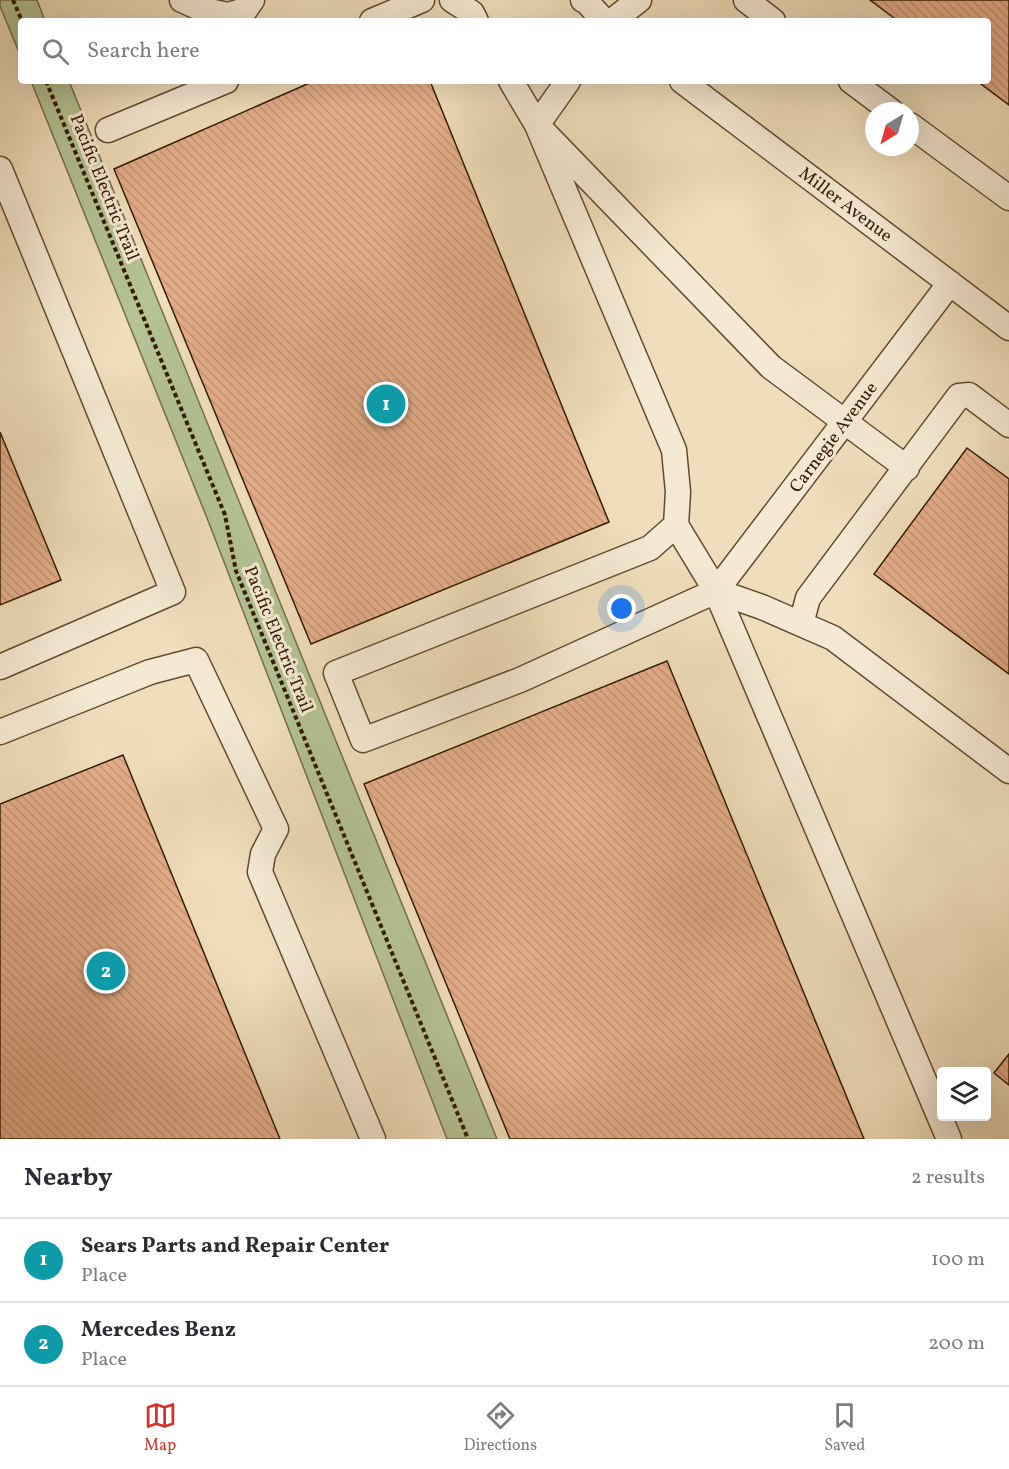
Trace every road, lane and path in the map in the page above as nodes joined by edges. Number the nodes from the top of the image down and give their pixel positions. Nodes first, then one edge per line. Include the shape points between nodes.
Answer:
1 (13, 0) edge
2 (182, 0) edge
3 (252, 0) edge
4 (422, 0) edge
5 (453, 0) edge
6 (639, 0) edge
7 (746, 0) edge
8 (586, 1) edge
9 (21, 18) edge
10 (379, 18) edge
11 (474, 18) edge
12 (601, 18) edge
13 (616, 18) edge
14 (769, 18) edge
15 (47, 84) edge
16 (219, 84) edge
17 (513, 84) edge
18 (566, 84) edge
19 (686, 84) edge
20 (855, 84) edge
21 (879, 102) edge
22 (537, 126) junction
23 (108, 130) dead end
24 (919, 132) edge
25 (0, 169) edge
26 (1009, 198) edge
27 (950, 283) junction
28 (1009, 328) edge
29 (845, 421) junction
30 (1009, 426) edge
31 (907, 468) junction
32 (676, 525) junction
33 (717, 591) junction
34 (801, 624) junction
35 (0, 667) edge
36 (0, 732) edge
37 (1009, 771) edge
38 (373, 1139) edge
39 (468, 1139) edge
40 (949, 1139) edge

1 - 9 path
2 - 3 street via 228,15 245,10
4 - 10 street
5 - 11 street
6 - 13 street
7 - 14 street
8 - 12 street
15 - 39 path, Pacific Electric Trail via 225,515 236,571
16 - 23 street
17 - 22 street
18 - 22 street
19 - 27 street, Miller Avenue
20 - 21 street
22 - 29 street via 771,367
22 - 32 street via 674,450
24 - 26 street
25 - 35 street via 173,592
27 - 28 street, Miller Avenue
27 - 29 street, Carnegie Avenue
29 - 31 street
29 - 33 street, Carnegie Avenue
30 - 31 street via 969,395 959,396
31 - 34 street via 808,598
32 - 33 street
32 - 33 street via 650,548 336,673 363,740 520,680
33 - 34 street
33 - 40 street
34 - 37 street via 833,638
36 - 38 street via 150,672 196,660 276,829 263,854 260,872

